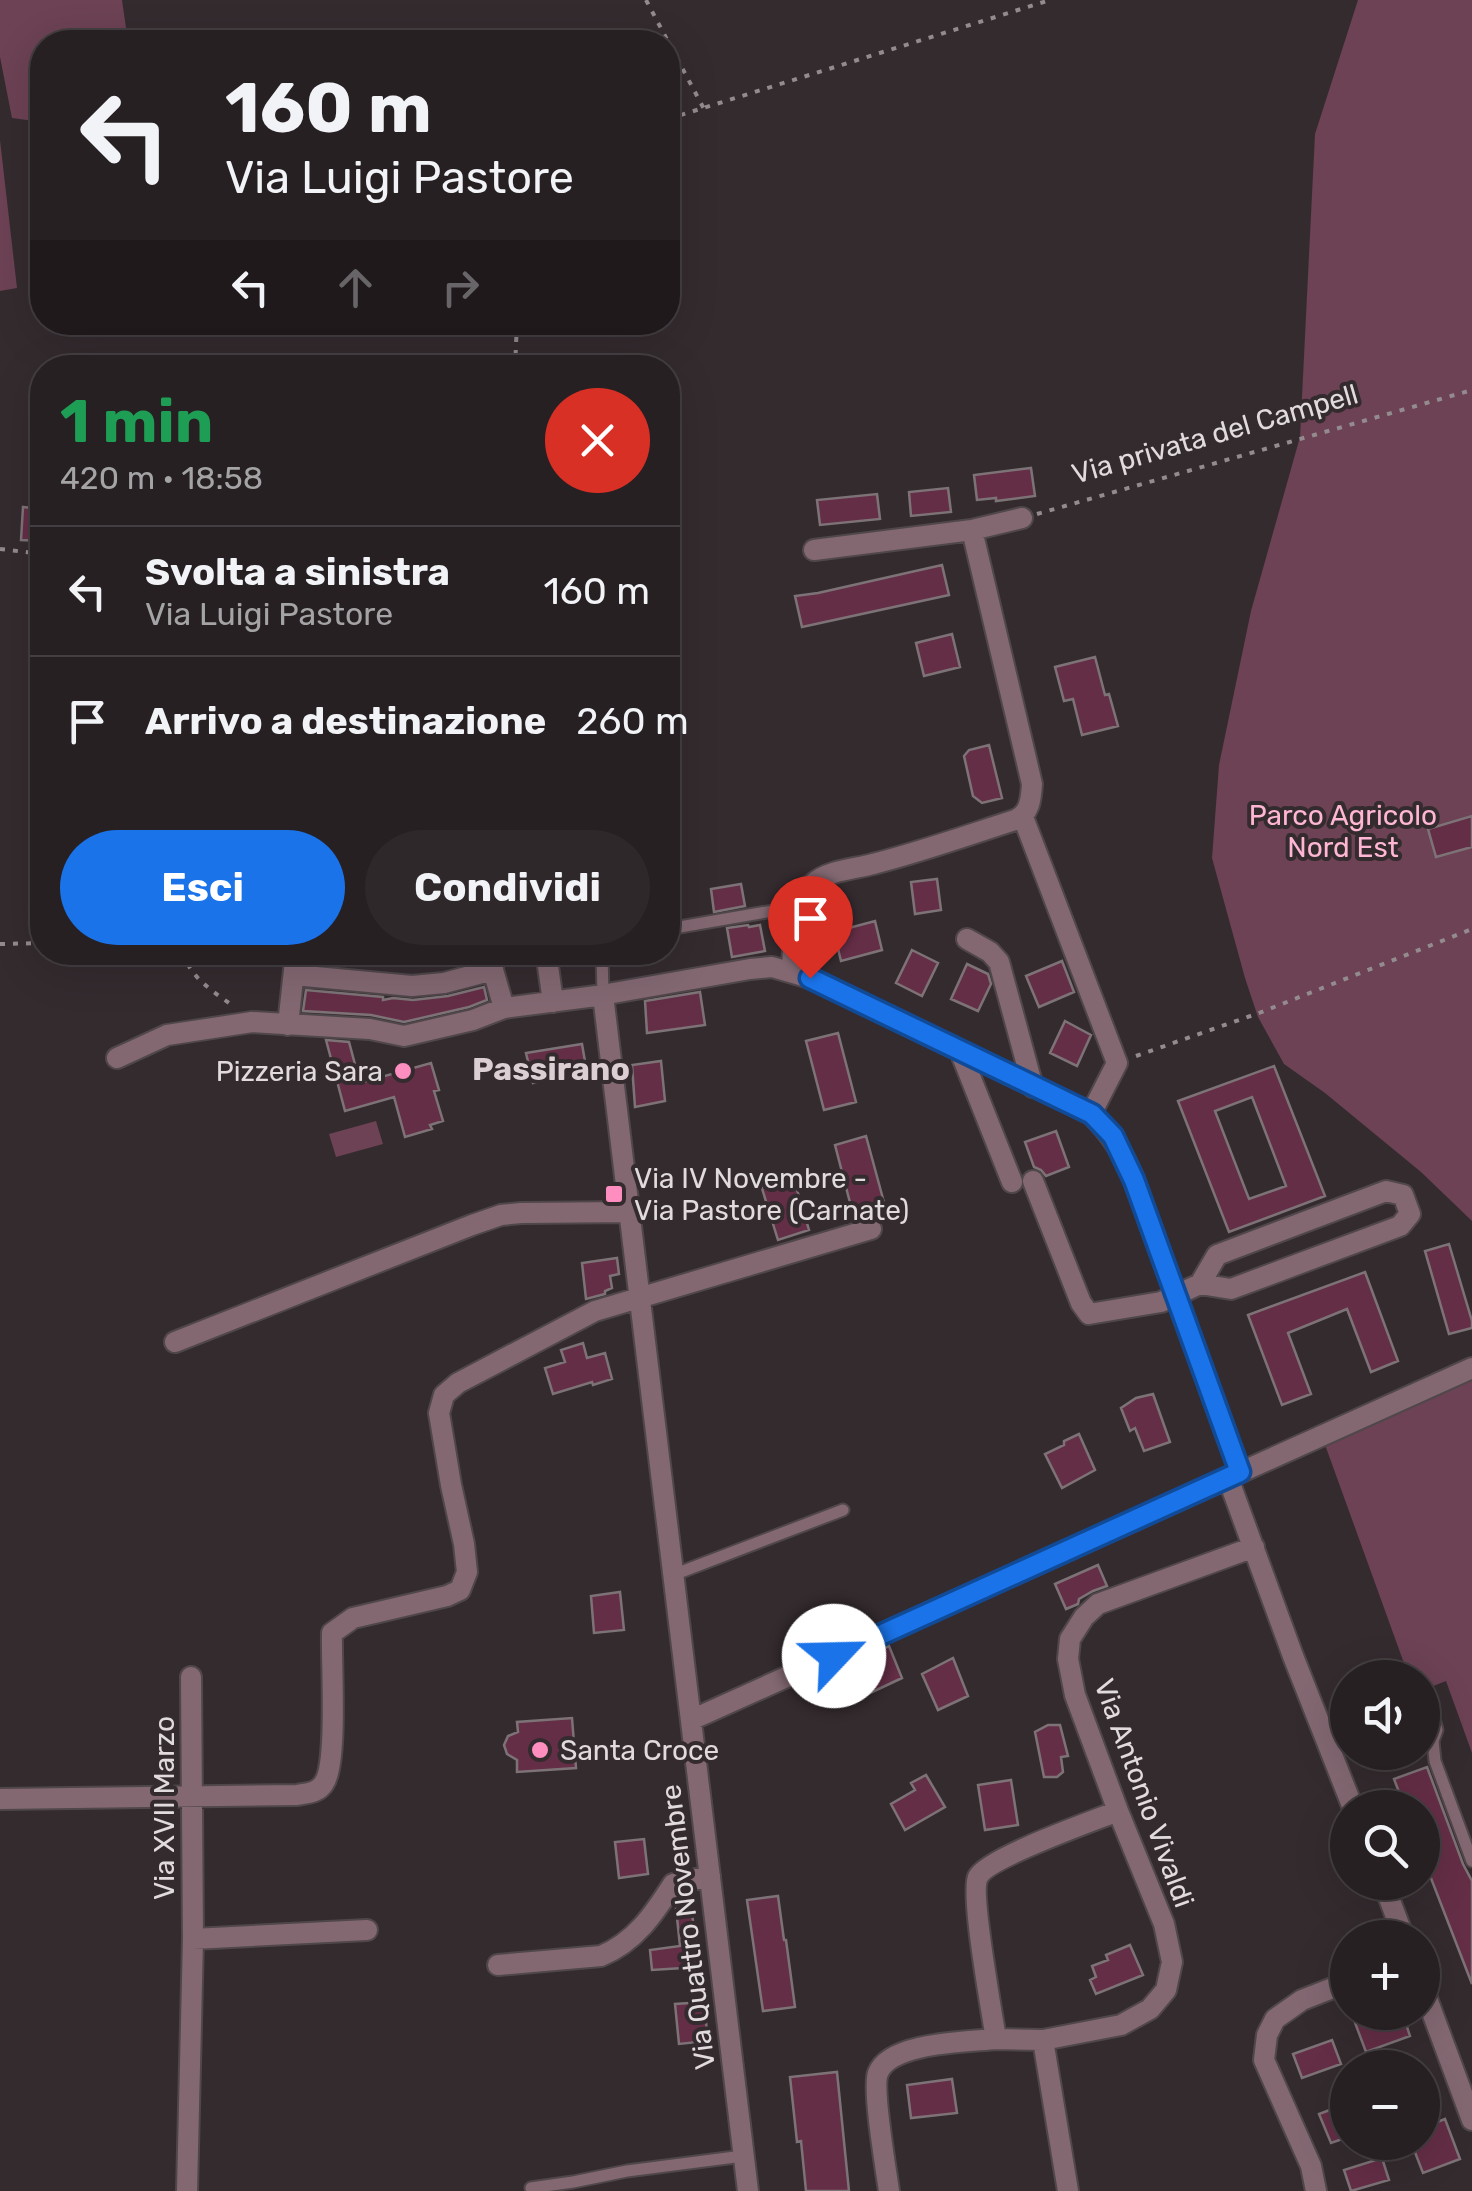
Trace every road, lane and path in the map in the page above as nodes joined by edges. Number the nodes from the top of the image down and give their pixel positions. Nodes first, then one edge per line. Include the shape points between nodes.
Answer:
1 (646, 0) edge
2 (1050, 0) edge
3 (662, 30) edge
4 (680, 64) edge
5 (704, 109) junction
6 (680, 116) edge
7 (1472, 390) edge
8 (1022, 518) joint
9 (972, 530) junction
10 (0, 550) edge
11 (814, 550) dead end
12 (30, 553) edge
13 (1023, 817) junction
14 (784, 909) dead end
15 (680, 927) edge
16 (1472, 928) edge
17 (967, 939) dead end
18 (30, 943) edge
19 (0, 944) edge
20 (186, 965) edge
21 (295, 965) edge
22 (483, 965) edge
23 (493, 965) edge
24 (548, 965) edge
25 (602, 965) edge
26 (792, 972) junction
27 (294, 975) junction
28 (603, 995) junction
29 (552, 1002) junction
30 (504, 1008) junction
31 (252, 1022) junction
32 (288, 1025) junction
33 (960, 1052) junction
34 (117, 1058) dead end
35 (1118, 1063) junction
36 (1032, 1086) junction
37 (1092, 1114) junction
38 (629, 1212) junction
39 (871, 1230) dead end
40 (1276, 1232) junction
41 (1290, 1267) junction
42 (1200, 1284) junction
43 (1176, 1296) junction
44 (640, 1299) junction
45 (176, 1342) dead end
46 (1472, 1368) edge
47 (1234, 1475) junction
48 (843, 1510) dead end
49 (1254, 1548) junction
50 (673, 1575) junction
51 (191, 1677) dead end
52 (691, 1720) junction
53 (1438, 1770) edge
54 (1346, 1790) edge
55 (192, 1796) junction
56 (0, 1799) edge
57 (1118, 1811) junction
58 (1472, 1861) edge
59 (710, 1876) junction
60 (367, 1930) dead end
61 (193, 1940) junction
62 (498, 1965) dead end
63 (1330, 1989) edge
64 (1439, 2030) edge
65 (996, 2039) junction
66 (1043, 2040) junction
67 (1472, 2120) edge
68 (744, 2156) junction
69 (531, 2188) dead end
70 (186, 2191) edge
71 (748, 2191) edge
72 (888, 2191) edge
73 (1068, 2191) edge
74 (1316, 2191) edge

1 - 3 path
2 - 5 path
4 - 5 path
5 - 6 path
7 - 8 path, Via privata del Campell
8 - 9 street
9 - 11 street
9 - 13 street via 1032,784
10 - 12 path
13 - 26 street via 814,882 794,924
13 - 35 street
14 - 15 lane
16 - 35 path
17 - 36 street via 999,962
18 - 19 path
20 - 31 path
21 - 27 street
22 - 27 street via 444,983 412,986
23 - 30 street
24 - 29 street
25 - 28 lane, Via Quattro Novembre
26 - 28 street via 750,969
26 - 33 street
27 - 32 street
28 - 29 street
28 - 38 street, Via Quattro Novembre
29 - 30 street
30 - 32 street via 404,1036
31 - 32 street
31 - 34 street via 166,1035
33 - 36 street
33 - 43 street via 1089,1314
35 - 37 street
36 - 37 street
37 - 43 street via 1125,1157
38 - 44 street, Via Quattro Novembre
38 - 45 street via 501,1215
39 - 44 street
40 - 41 street
40 - 41 street via 1386,1191 1403,1195 1410,1214 1400,1226
40 - 42 street via 1217,1254
41 - 42 street via 1232,1289
42 - 43 street
43 - 47 street
44 - 50 street, Via Quattro Novembre
44 - 55 street via 595,1312 444,1395 439,1413 467,1572 460,1590 447,1596 352,1618 332,1632 332,1760 326,1781 297,1795
46 - 47 street
47 - 49 street
47 - 52 street
48 - 50 lane
49 - 54 street
49 - 57 street, Via Antonio Vivaldi via 1098,1604 1070,1639 1075,1695
50 - 52 street, Via Quattro Novembre
51 - 55 street, Via XVII Marzo
52 - 59 street, Via Quattro Novembre
53 - 58 lane
55 - 56 street
55 - 61 street, Via XVII Marzo
57 - 65 street via 980,1872 979,1930
57 - 66 street, Via Antonio Vivaldi via 1164,1924 1172,1962 1166,1990 1120,2024
59 - 62 street via 673,1884 638,1933 616,1950
59 - 68 street, Via Quattro Novembre
60 - 61 street
61 - 70 street, Via XVII Marzo
63 - 74 street via 1275,2018 1264,2060
64 - 67 street
65 - 66 street, Via Antonio Vivaldi
65 - 72 street, Via Antonio Vivaldi via 919,2048 890,2057 878,2073
66 - 73 street
68 - 69 lane
68 - 71 street, Via Quattro Novembre

